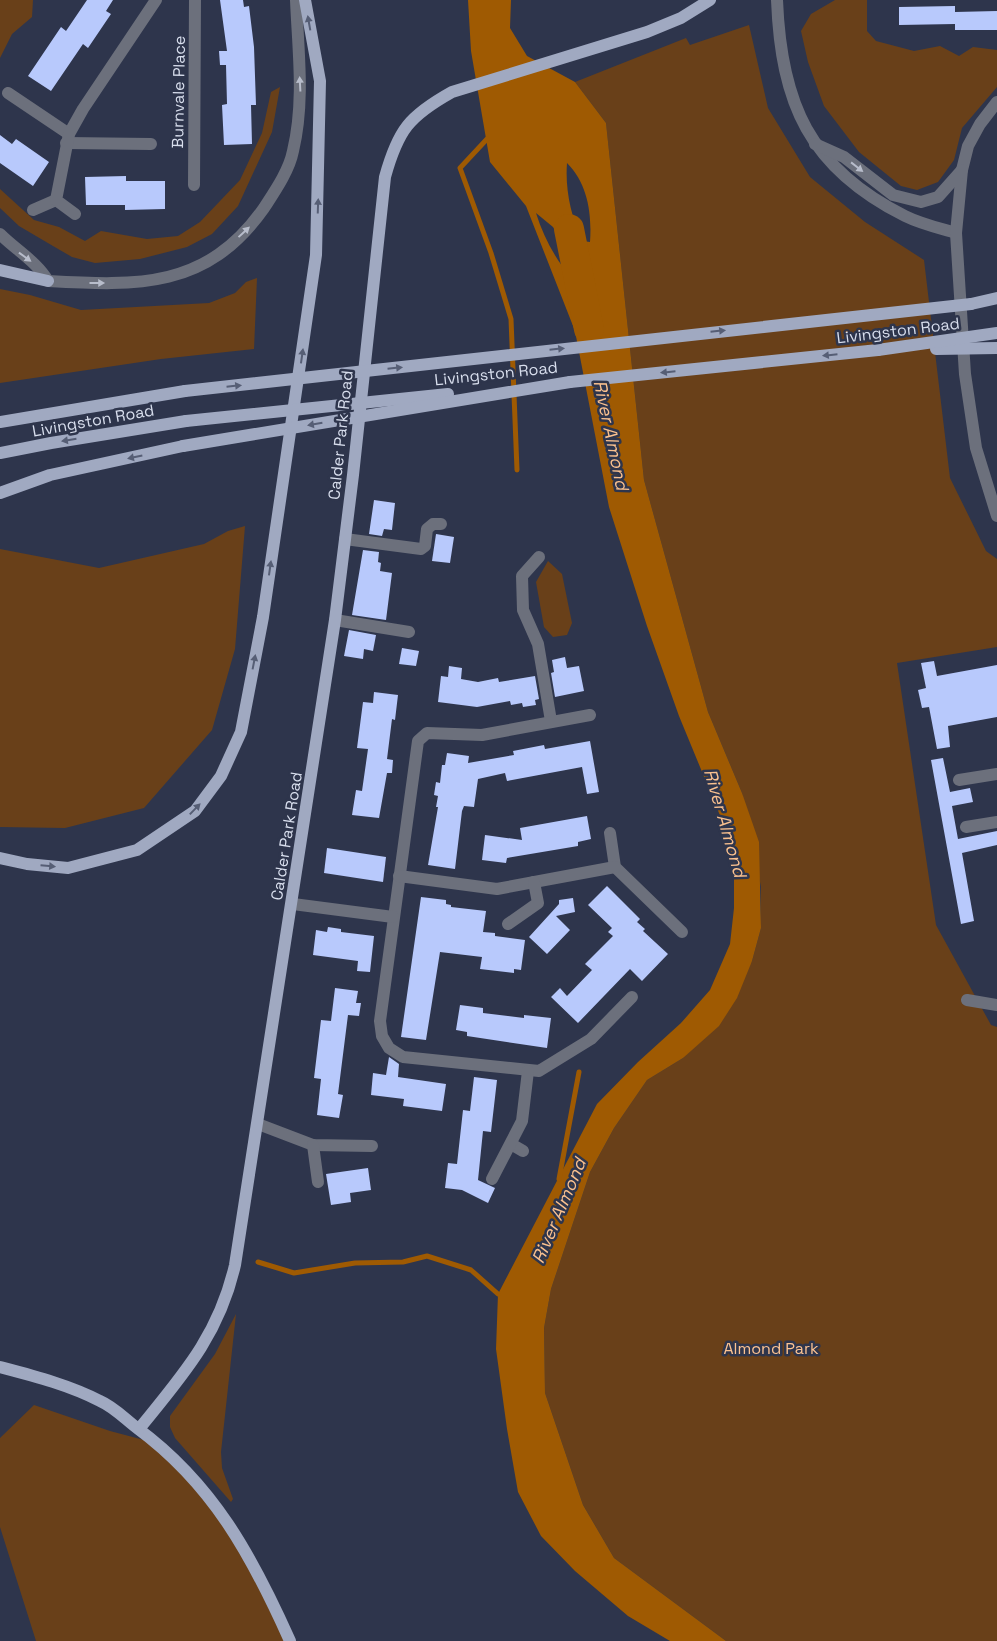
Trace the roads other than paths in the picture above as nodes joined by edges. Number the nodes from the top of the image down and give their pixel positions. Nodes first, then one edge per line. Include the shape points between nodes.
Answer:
1 (156, 0) edge
2 (196, 0) edge
3 (296, 0) edge
4 (305, 0) edge
5 (710, 0) edge
6 (777, 0) edge
7 (8, 93) dead end
8 (997, 102) edge
9 (67, 139) junction
10 (151, 144) dead end
11 (815, 144) junction
12 (962, 170) junction
13 (194, 185) dead end
14 (56, 200) junction
15 (33, 210) dead end
16 (75, 214) dead end
17 (956, 233) junction
18 (0, 234) edge
19 (0, 270) edge
20 (48, 281) junction
21 (997, 300) edge
22 (997, 333) edge
23 (997, 348) edge
24 (878, 350) junction
25 (570, 382) junction
26 (0, 422) edge
27 (0, 453) edge
28 (0, 493) edge
29 (997, 516) edge
30 (441, 524) dead end
31 (345, 539) junction
32 (539, 557) dead end
33 (335, 620) junction
34 (409, 632) dead end
35 (590, 715) dead end
36 (551, 721) junction
37 (997, 774) edge
38 (959, 780) dead end
39 (997, 822) edge
40 (966, 827) dead end
41 (610, 833) dead end
42 (0, 858) edge
43 (615, 866) junction
44 (399, 876) junction
45 (534, 882) junction
46 (292, 904) junction
47 (393, 917) junction
48 (508, 924) dead end
49 (682, 932) dead end
50 (632, 997) dead end
51 (967, 1000) dead end
52 (997, 1006) edge
53 (528, 1071) junction
54 (258, 1124) junction
55 (510, 1144) junction
56 (313, 1145) junction
57 (372, 1146) dead end
58 (523, 1151) dead end
59 (492, 1179) dead end
60 (318, 1182) dead end
61 (0, 1366) edge
62 (139, 1429) junction
63 (290, 1641) edge

1 - 9 street via 83,109
2 - 13 street, Burnvale Place
20 -> 3 street via 143,283 183,274 218,256 252,224 276,191 293,152 301,94
42 -> 4 main road via 68,868 137,850 195,811 221,776 241,732 263,617 316,254 320,81
5 - 31 main road, Calder Park Road via 681,18 647,32 452,92 428,106 410,122 394,144 385,176
6 - 11 street via 784,66 792,99
7 - 9 street
8 - 12 street via 968,146
9 - 10 street, Burnvale Place
9 - 14 street
11 -> 12 street via 844,157 893,194 921,202 938,197
11 - 17 street via 824,157 865,192 906,216
12 - 17 street
14 - 15 street
14 - 16 street
17 - 29 street via 965,374 976,448
18 -> 20 street via 41,269
19 - 20 main road
26 -> 21 main road, Livingston Road, bridge via 185,391
22 - 24 main road, Livingston Road, bridge
23 - 24 main road, bridge
24 -> 25 main road, Livingston Road
25 -> 27 main road, Livingston Road, bridge via 186,421
25 -> 28 main road, bridge via 183,446 50,475
30 - 31 street via 433,524 427,529 425,546 421,549
31 - 33 main road, Calder Park Road
32 - 36 street via 522,576 523,610 538,644
33 - 34 street
33 - 46 main road, Calder Park Road
35 - 36 street
36 - 44 street via 482,735 427,733 418,741
37 - 38 street
39 - 40 street
41 - 43 street
43 - 45 street
43 - 49 street
44 - 45 street via 497,889
44 - 47 street
45 - 48 street via 538,903
46 - 47 street
46 - 54 main road, Calder Park Road
47 - 53 street via 380,1021 382,1036 389,1048 403,1057
50 - 53 street via 591,1039 539,1071
51 - 52 street
53 - 55 street via 522,1121
54 - 56 street
54 - 62 main road, Calder Park Road via 236,1265 223,1309 185,1373
55 - 58 street
55 - 59 street
56 - 57 street
56 - 60 street
61 - 62 main road via 78,1390 103,1402
62 - 63 main road via 186,1470 222,1513 250,1559

